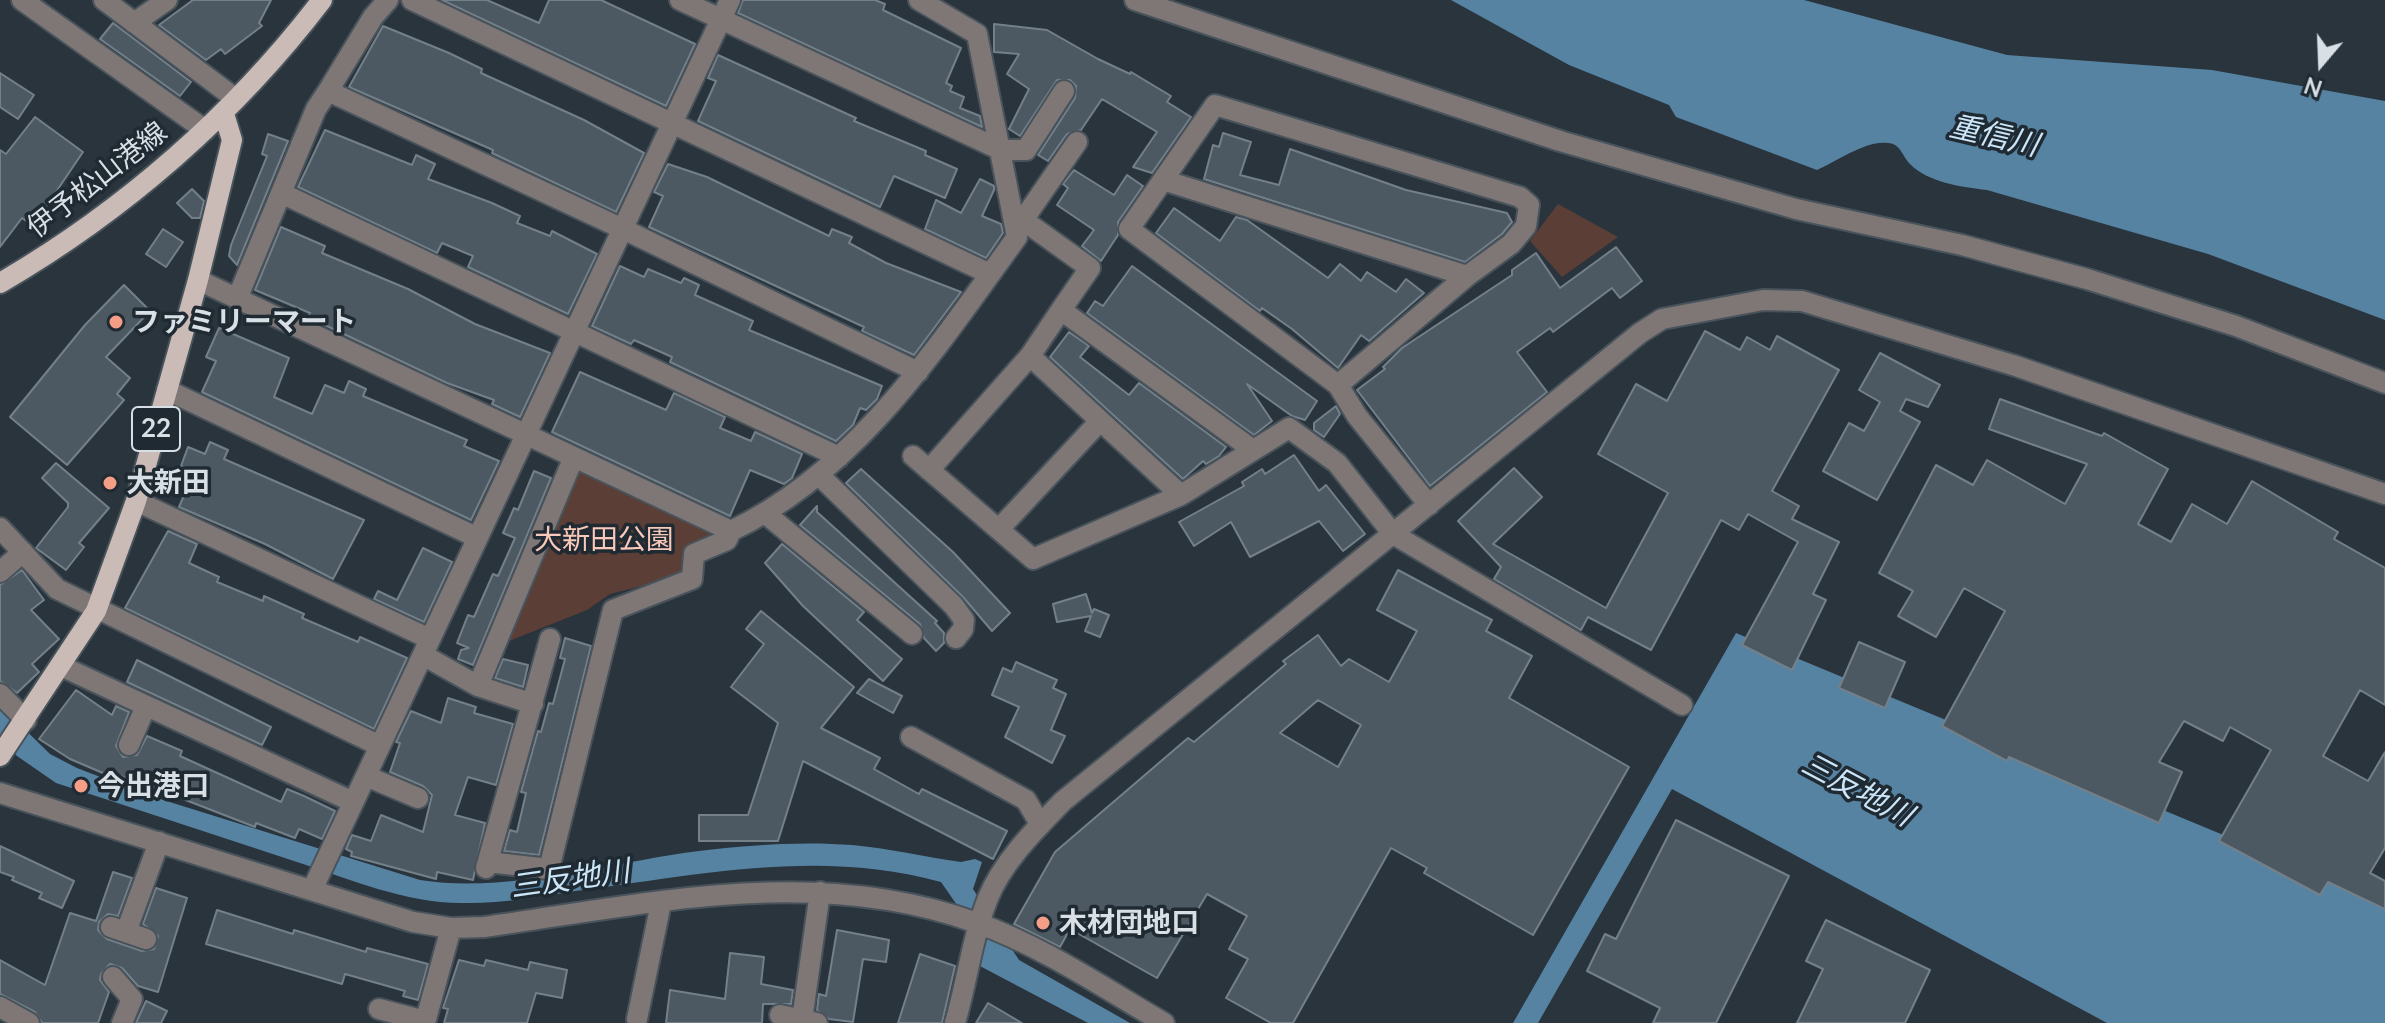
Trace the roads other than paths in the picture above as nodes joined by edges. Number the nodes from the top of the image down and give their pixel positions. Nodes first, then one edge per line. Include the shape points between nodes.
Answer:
1 (22, 0) edge
2 (104, 0) edge
3 (167, 0) edge
4 (322, 0) edge
5 (388, 0) edge
6 (412, 0) edge
7 (680, 0) edge
8 (730, 0) edge
9 (919, 0) edge
10 (1135, 0) edge
11 (721, 20) junction
12 (134, 23) junction
13 (328, 91) junction
14 (1064, 91) dead end
15 (230, 106) junction
16 (673, 123) junction
17 (205, 130) junction
18 (1077, 142) dead end
19 (1001, 150) junction
20 (1163, 180) junction
21 (281, 193) junction
22 (1019, 221) junction
23 (623, 229) junction
24 (990, 274) junction
25 (1467, 276) junction
26 (198, 280) junction
27 (0, 283) edge
28 (237, 299) junction
29 (1061, 310) junction
30 (576, 331) junction
31 (1030, 356) junction
32 (918, 372) junction
33 (2385, 383) edge
34 (1338, 385) junction
35 (167, 390) junction
36 (1100, 421) junction
37 (526, 437) junction
38 (1253, 450) junction
39 (913, 456) dead end
40 (839, 457) junction
41 (573, 459) junction
42 (929, 470) junction
43 (820, 476) junction
44 (2385, 494) edge
45 (1181, 495) junction
46 (136, 501) junction
47 (1429, 505) junction
48 (766, 514) junction
49 (0, 528) edge
50 (999, 529) junction
51 (731, 531) junction
52 (1393, 534) junction
53 (476, 537) junction
54 (23, 552) junction
55 (0, 572) edge
56 (96, 611) junction
57 (912, 634) dead end
58 (956, 638) dead end
59 (550, 639) dead end
60 (426, 647) junction
61 (61, 666) junction
62 (478, 686) junction
63 (0, 694) edge
64 (533, 704) junction
65 (1682, 705) dead end
66 (146, 706) junction
67 (24, 722) junction
68 (911, 737) dead end
69 (129, 745) dead end
70 (380, 746) junction
71 (2, 752) edge
72 (366, 776) junction
73 (0, 793) edge
74 (418, 798) dead end
75 (353, 802) junction
76 (1040, 824) junction
77 (159, 842) junction
78 (314, 886) junction
79 (820, 892) junction
80 (661, 903) junction
81 (979, 923) junction
82 (451, 928) junction
83 (127, 933) dead end
84 (113, 977) dead end
85 (0, 1007) edge
86 (379, 1009) dead end
87 (780, 1015) dead end
88 (957, 1017) edge
89 (637, 1019) dead end
90 (810, 1021) edge
91 (425, 1022) edge
92 (29, 1023) edge
93 (122, 1023) edge
94 (977, 1023) edge
95 (1164, 1023) edge

1 - 17 street
2 - 12 street
3 - 12 street
4 - 15 main road, 伊予松山港線
5 - 13 street
6 - 16 street
7 - 11 street
8 - 11 street
9 - 19 street via 977,34
10 - 33 street via 1575,145 1796,209 1962,245 2102,283 2236,326
11 - 16 street
11 - 19 street
12 - 15 street
13 - 21 street
13 - 23 street
14 - 19 street via 1026,150
15 - 17 main road, 伊予松山港線
15 - 26 main road, 22 via 232,140
16 - 23 street
16 - 24 street
17 - 27 main road, 伊予松山港線 via 66,244
18 - 22 street
19 - 22 street
20 - 25 street
20 - 25 street via 1215,105 1520,197 1529,205 1526,226 1511,244
20 - 34 street via 1129,229
21 - 28 street
21 - 30 street
22 - 24 street via 1017,237
22 - 29 street via 1090,268
23 - 30 street
23 - 32 street
24 - 32 street
25 - 34 street
26 - 28 street
26 - 35 main road, 22
28 - 37 street
29 - 31 street
29 - 38 street
30 - 37 street
30 - 40 street
31 - 36 street
31 - 42 street
32 - 40 street
34 - 47 street
35 - 46 main road, 22
35 - 53 street
36 - 45 street
36 - 50 street
37 - 41 street
37 - 53 street
38 - 45 street
38 - 52 street via 1289,428 1337,463
39 - 42 street
40 - 43 street
41 - 51 street
41 - 62 street
42 - 50 street
43 - 48 street
43 - 58 street via 954,606 964,620
44 - 47 street via 2016,366 1802,301 1763,300 1662,319
45 - 50 street via 1033,559
46 - 56 main road, 22
46 - 60 street
47 - 52 street
48 - 51 street
48 - 57 street via 883,622
49 - 54 street
51 - 64 street via 727,540 694,554 692,579 613,610 549,869 487,865
52 - 65 street
52 - 76 street via 1103,765
53 - 60 street
54 - 55 street
54 - 56 street via 57,589
56 - 61 main road, 22
56 - 70 street
59 - 64 street
60 - 62 street
60 - 70 street
61 - 66 street
61 - 67 main road, 22
62 - 64 street
63 - 67 street
66 - 69 street
66 - 75 street
67 - 71 main road, 22
68 - 76 street via 1026,800
70 - 72 street
72 - 74 street
72 - 75 street
73 - 77 street
75 - 78 street
76 - 81 street via 998,878
77 - 78 street
77 - 83 street
78 - 82 street via 413,922
79 - 80 street via 766,890
79 - 81 street via 916,903
79 - 90 street
80 - 82 street
80 - 89 street
81 - 88 street
81 - 95 street
82 - 91 street
84 - 93 street via 132,999
85 - 92 street
86 - 91 street
87 - 90 street
88 - 94 street

